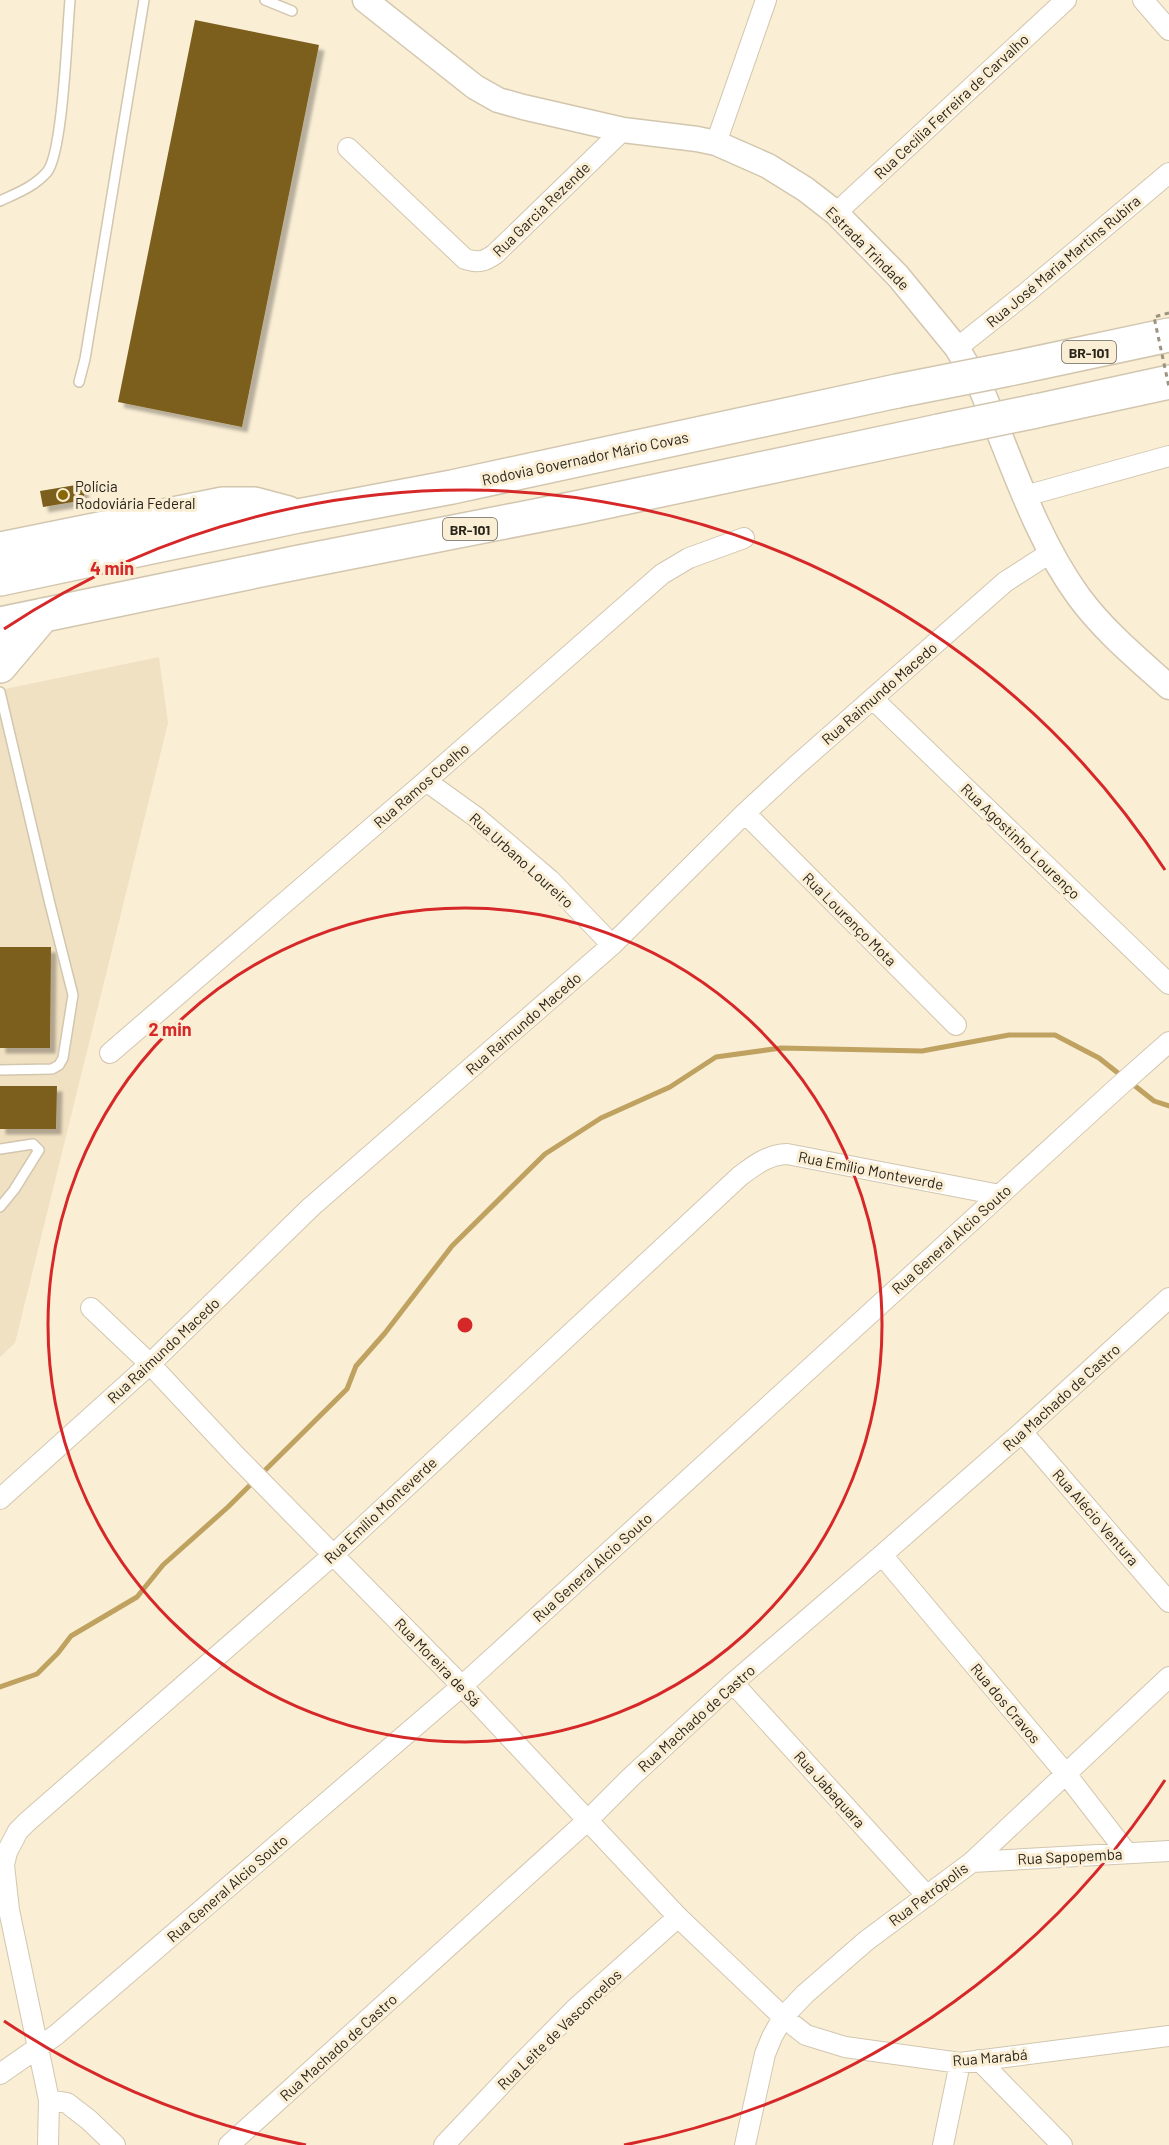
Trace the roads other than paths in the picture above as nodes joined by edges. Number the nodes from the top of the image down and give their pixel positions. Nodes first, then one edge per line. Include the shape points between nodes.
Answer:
1 (70, 0) edge
2 (144, 0) edge
3 (265, 0) edge
4 (365, 0) edge
5 (1066, 0) edge
6 (1143, 0) edge
7 (767, 1) edge
8 (292, 11) dead end
9 (1169, 30) edge
10 (623, 130) junction
11 (716, 143) junction
12 (348, 148) dead end
13 (1169, 173) edge
14 (0, 201) edge
15 (836, 213) junction
16 (1169, 336) edge
17 (957, 348) junction
18 (80, 382) dead end
19 (1169, 382) edge
20 (1169, 456) edge
21 (1025, 496) junction
22 (298, 516) junction
23 (744, 538) dead end
24 (0, 549) edge
25 (1050, 553) junction
26 (0, 579) edge
27 (43, 615) junction
28 (0, 624) edge
29 (0, 666) edge
30 (1169, 687) edge
31 (0, 692) edge
32 (873, 699) junction
33 (426, 781) junction
34 (745, 813) junction
35 (612, 945) junction
36 (1169, 984) edge
37 (956, 1025) dead end
38 (1169, 1042) edge
39 (110, 1053) dead end
40 (0, 1070) edge
41 (0, 1149) edge
42 (1000, 1195) junction
43 (0, 1207) edge
44 (1166, 1307) edge
45 (91, 1308) dead end
46 (150, 1364) junction
47 (1023, 1432) junction
48 (0, 1499) edge
49 (333, 1555) junction
50 (882, 1556) junction
51 (1169, 1602) edge
52 (1169, 1677) edge
53 (733, 1683) junction
54 (462, 1686) junction
55 (1066, 1774) junction
56 (588, 1820) junction
57 (1169, 1851) edge
58 (1128, 1853) junction
59 (972, 1862) junction
60 (927, 1896) junction
61 (678, 1917) junction
62 (783, 2017) junction
63 (1169, 2036) edge
64 (39, 2047) junction
65 (970, 2061) junction
66 (0, 2074) edge
67 (50, 2100) junction
68 (48, 2145) edge
69 (115, 2145) edge
70 (229, 2145) edge
71 (444, 2145) edge
72 (745, 2145) edge
73 (943, 2145) edge
74 (1062, 2145) edge

1 - 14 lane via 58,142 48,171 27,189
2 - 18 lane
3 - 8 lane
4 - 10 street, Estrada Trindade via 485,94
5 - 15 street, Rua Cecília Ferreira de Carvalho
6 - 9 street
7 - 11 street
10 - 11 street, Estrada Trindade
10 - 12 street, Rua Garcia Rezende via 495,254 476,263 465,259
11 - 15 street, Estrada Trindade via 768,166
13 - 17 street, Rua José Maria Martins Rubira
15 - 17 street, Estrada Trindade via 898,276
16 - 22 highway, Rodovia Governador Mário Covas / BR-101, bridge
17 - 21 street, Estrada Trindade via 982,391
19 - 27 highway, BR-101, bridge
20 - 21 street
21 - 25 street, Estrada Trindade
22 - 24 highway via 254,504 223,504
22 - 26 highway, Rodovia Governador Mário Covas / BR-101
23 - 33 street, Rua Ramos Coelho via 689,558 662,574
25 - 30 street, Estrada Trindade via 1099,622
25 - 32 street, Rua Raimundo Macedo via 1005,582
27 - 28 highway, BR-101
27 - 29 highway
31 - 40 lane via 73,995 59,1065 52,1069
32 - 34 street, Rua Raimundo Macedo
32 - 36 street, Rua Agostinho Lourenço
33 - 35 street, Rua Urbano Loureiro via 550,880
33 - 39 street, Rua Ramos Coelho
34 - 35 street, Rua Raimundo Macedo
34 - 37 street, Rua Lourenço Mota
35 - 46 street, Rua Raimundo Macedo via 311,1207
38 - 42 street, Rua General Alcio Souto
41 - 43 lane via 33,1144 39,1150
42 - 49 street, Rua Emílio Monteverde via 787,1154 760,1161
42 - 54 street, Rua General Alcio Souto
44 - 47 street, Rua Machado de Castro
45 - 46 street, Rua Moreira de Sá
46 - 48 street, Rua Raimundo Macedo
46 - 49 street, Rua Moreira de Sá
47 - 50 street, Rua Machado de Castro
47 - 51 street, Rua Alécio Ventura
49 - 54 street, Rua Moreira de Sá
49 - 64 street, Rua Emílio Monteverde via 18,1831 4,1864 9,1910
50 - 53 street, Rua Machado de Castro
50 - 55 street, Rua dos Cravos
52 - 55 street, Rua Petrópolis
53 - 56 street, Rua Machado de Castro
53 - 60 street, Rua Jabaquara
54 - 56 street, Rua Moreira de Sá
54 - 64 street, Rua General Alcio Souto
55 - 58 street, Rua dos Cravos
55 - 59 street, Rua Petrópolis
56 - 61 street, Rua Moreira de Sá
56 - 70 street, Rua Machado de Castro
57 - 58 street, Rua Sapopemba
58 - 59 street, Rua Sapopemba
59 - 60 street, Rua Petrópolis
60 - 62 street, Rua Petrópolis via 866,1941
61 - 62 street, Rua Moreira de Sá
61 - 71 street, Rua Leite de Vasconcelos via 576,2009
62 - 65 street, Rua Marabá via 806,2035 825,2042 876,2053
62 - 72 street, Rua Petrópolis via 765,2054
63 - 65 street, Rua Marabá
64 - 66 street, Rua General Alcio Souto
64 - 67 street, Rua Emílio Monteverde
65 - 73 street
65 - 74 street
67 - 68 street, Rua Emílio Monteverde
67 - 69 street via 67,2103

